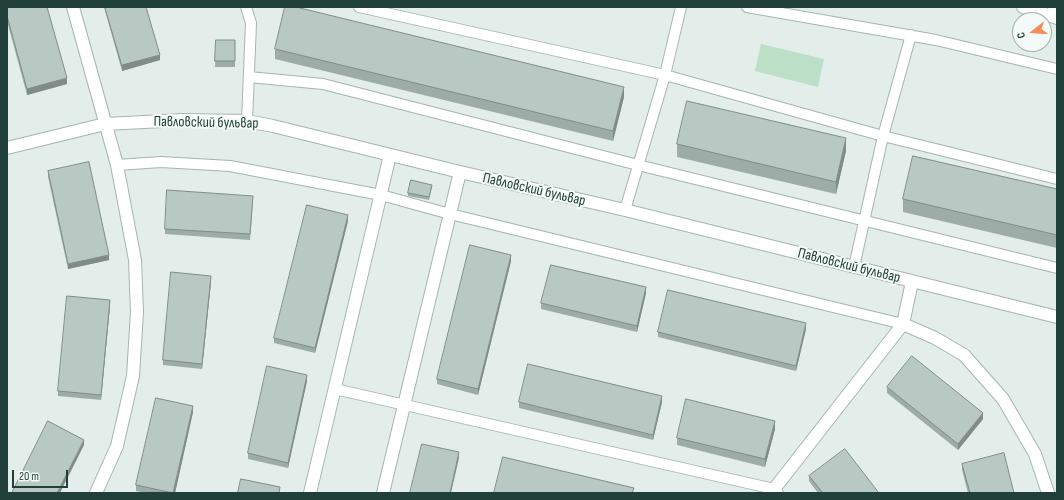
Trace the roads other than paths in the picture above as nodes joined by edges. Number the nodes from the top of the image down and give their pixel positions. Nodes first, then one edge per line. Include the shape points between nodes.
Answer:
1 (74, 7) edge
2 (246, 7) edge
3 (359, 7) edge
4 (681, 7) edge
5 (747, 7) edge
6 (1023, 7) edge
7 (1054, 14) edge
8 (911, 35) junction
9 (1057, 69) edge
10 (665, 75) junction
11 (249, 77) junction
12 (247, 121) junction
13 (105, 124) junction
14 (883, 136) junction
15 (7, 148) edge
16 (390, 155) junction
17 (117, 165) junction
18 (638, 165) junction
19 (460, 172) junction
20 (1057, 179) edge
21 (381, 195) junction
22 (624, 210) junction
23 (450, 214) junction
24 (864, 220) junction
25 (854, 267) junction
26 (1057, 268) edge
27 (912, 282) junction
28 (1057, 317) edge
29 (903, 324) junction
30 (335, 389) junction
31 (404, 405) junction
32 (774, 492) edge
33 (96, 493) edge
34 (310, 493) edge
35 (383, 493) edge
36 (1048, 493) edge

1 - 13 street
2 - 11 lane via 250,23
3 - 10 lane
4 - 10 lane
5 - 8 lane
6 - 7 street
8 - 9 lane
8 - 14 lane
10 - 14 lane
10 - 18 lane
11 - 12 lane
11 - 18 lane via 324,84
12 - 13 street, Павловский бульвар via 183,120
12 - 16 street, Павловский бульвар
13 - 15 street, Павловский бульвар
13 - 17 street
14 - 20 lane
14 - 24 lane
16 - 19 street, Павловский бульвар
16 - 21 street
17 - 21 lane via 161,162 230,166
17 - 33 street via 135,260 137,320 133,376 117,446
18 - 22 lane
18 - 24 lane
19 - 22 street, Павловский бульвар
19 - 23 street
21 - 23 lane
21 - 30 street
22 - 25 street, Павловский бульвар
23 - 29 lane
23 - 31 street
24 - 25 lane
24 - 26 lane
25 - 27 street, Павловский бульвар
27 - 28 street, Павловский бульвар
27 - 29 street
29 - 32 street
29 - 36 street via 935,338 964,355 1003,399 1034,454
30 - 31 lane
30 - 34 street
31 - 32 lane
31 - 35 street

